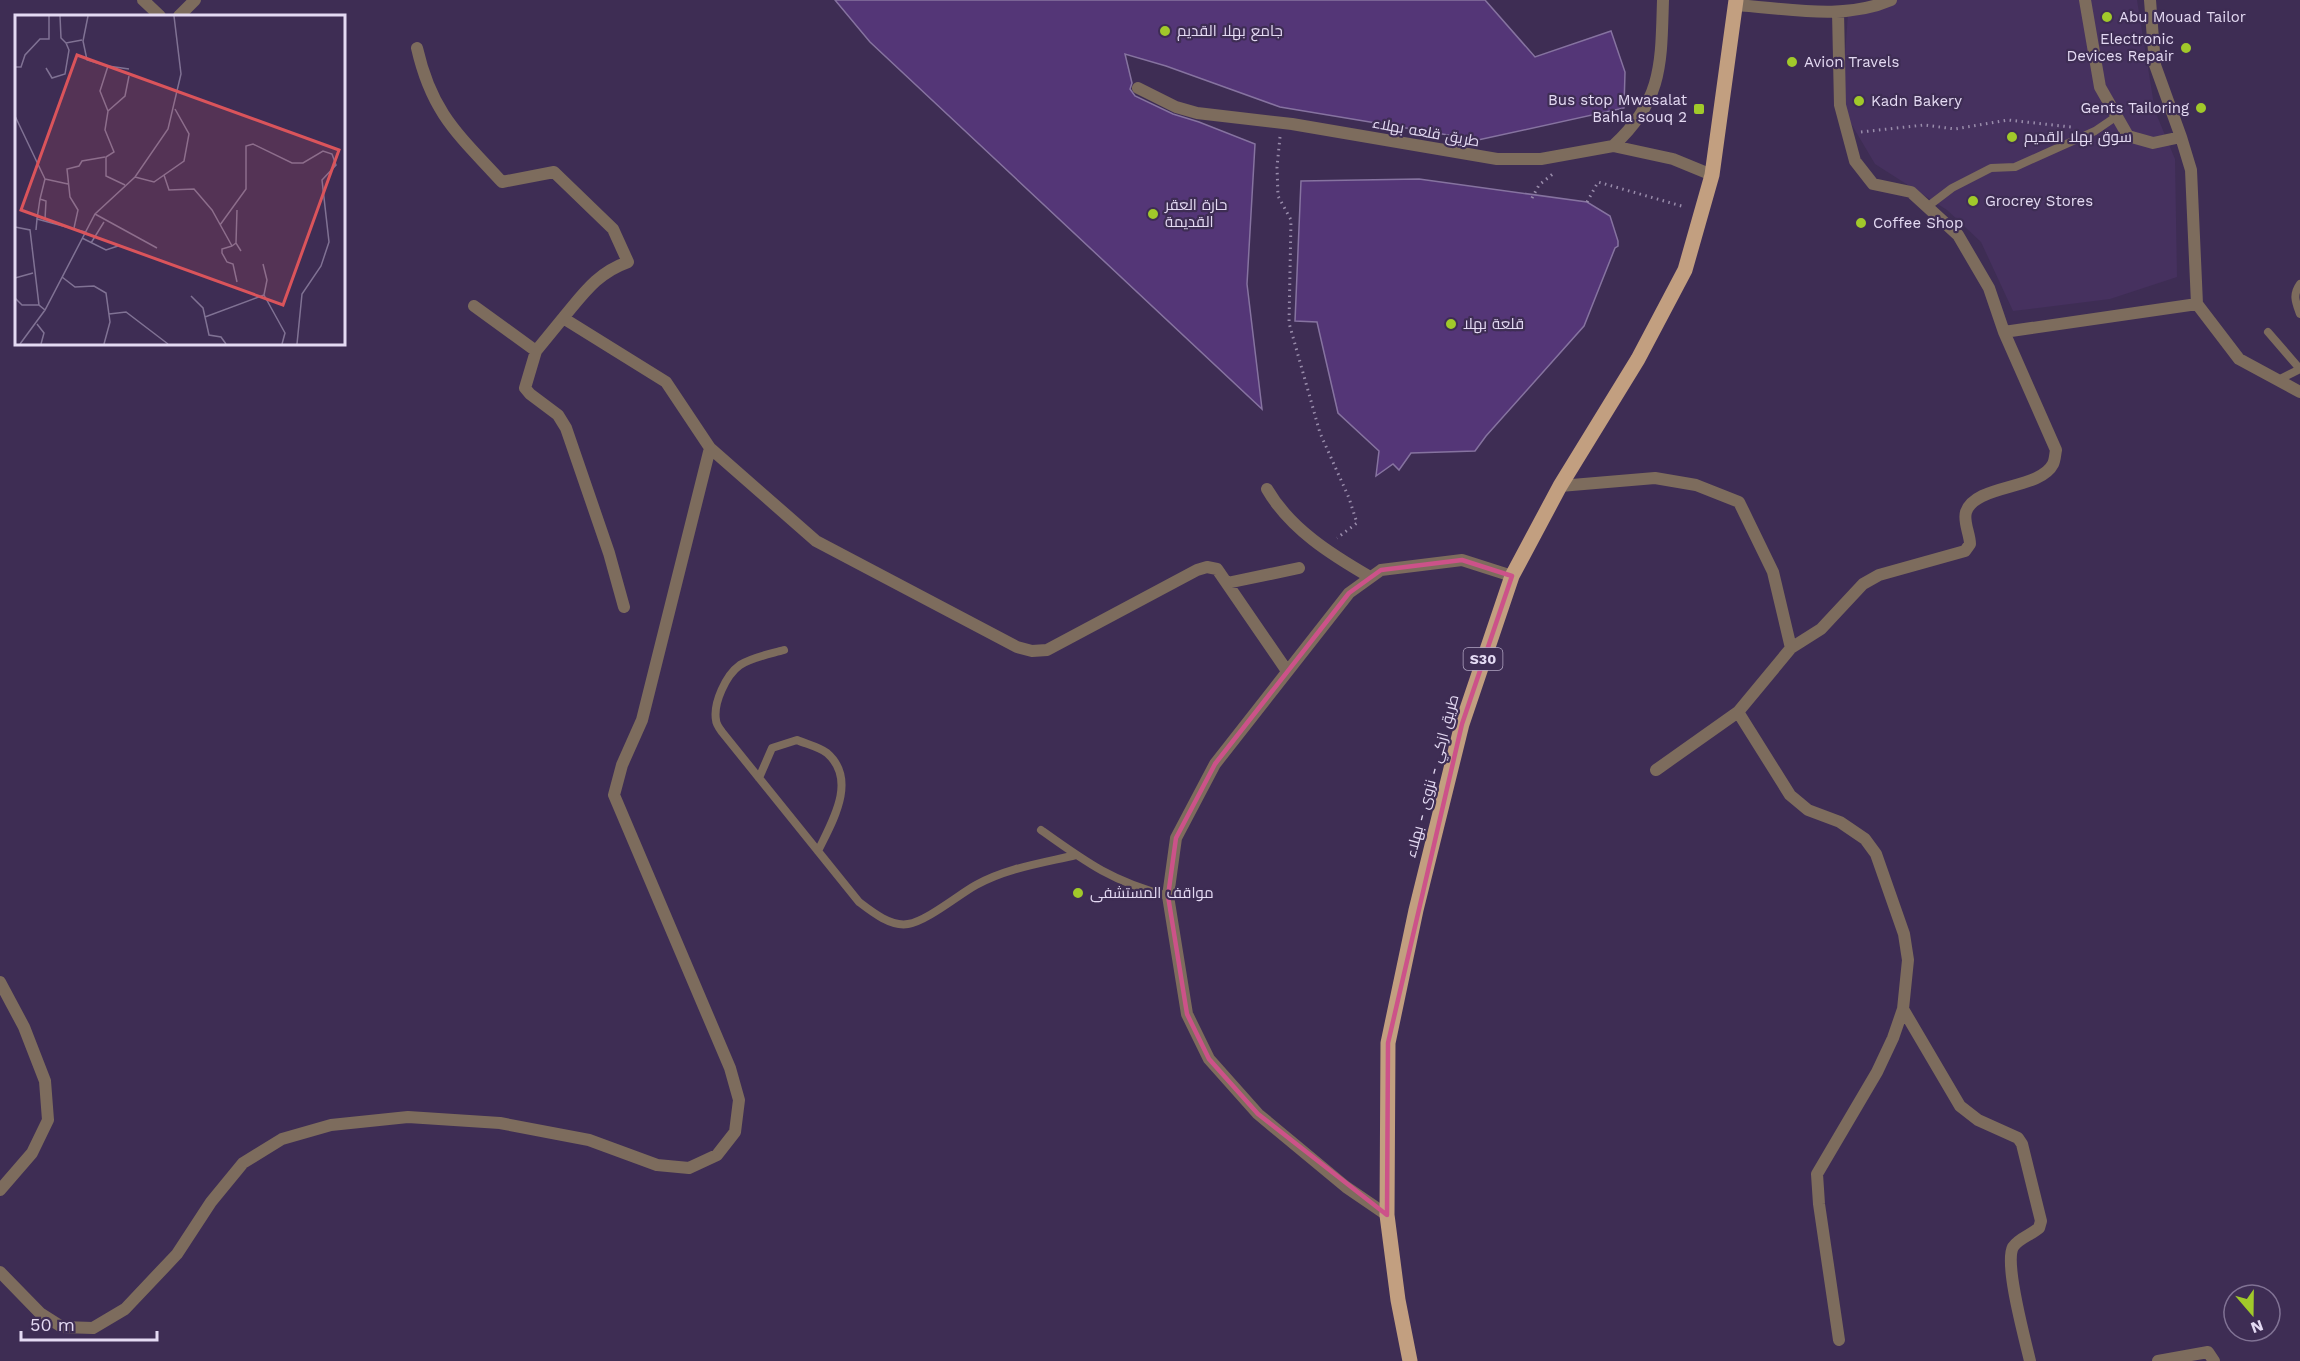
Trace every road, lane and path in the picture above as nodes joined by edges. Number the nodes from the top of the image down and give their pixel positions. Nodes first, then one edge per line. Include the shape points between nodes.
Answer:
1 (143, 0) edge
2 (195, 0) edge
3 (1663, 0) edge
4 (1891, 0) edge
5 (2085, 0) edge
6 (2150, 0) edge
7 (1736, 2) edge
8 (1838, 12) junction
9 (159, 15) edge
10 (180, 15) edge
11 (417, 48) dead end
12 (1138, 88) dead end
13 (2117, 116) junction
14 (1281, 122) junction
15 (2076, 127) dead end
16 (1846, 134) junction
17 (2181, 137) junction
18 (1613, 146) junction
19 (1712, 175) junction
20 (1587, 202) dead end
21 (1927, 207) junction
22 (1701, 211) junction
23 (2300, 284) edge
24 (2197, 304) junction
25 (474, 306) dead end
26 (2300, 314) edge
27 (563, 318) junction
28 (2004, 332) junction
29 (2268, 332) dead end
30 (536, 351) junction
31 (2300, 369) edge
32 (2278, 380) junction
33 (2300, 392) edge
34 (710, 448) junction
35 (1560, 486) junction
36 (1267, 489) dead end
37 (1324, 549) junction
38 (1299, 568) dead end
39 (1512, 576) junction
40 (1371, 577) junction
41 (1227, 583) junction
42 (624, 607) dead end
43 (1791, 648) junction
44 (784, 650) dead end
45 (1287, 671) junction
46 (1738, 712) junction
47 (1656, 770) dead end
48 (759, 778) junction
49 (1041, 830) dead end
50 (818, 851) junction
51 (1076, 855) junction
52 (1168, 896) junction
53 (0, 982) edge
54 (1903, 1009) junction
55 (0, 1190) edge
56 (1387, 1215) junction
57 (0, 1272) edge
58 (1839, 1340) dead end
59 (1410, 1361) edge
60 (2030, 1361) edge
61 (2158, 1361) edge
62 (2214, 1361) edge

1 - 9 street
2 - 10 street
3 - 18 street via 1661,52 1652,95 1642,114
4 - 8 street
5 - 13 street via 2100,87
6 - 17 street via 2155,65
7 - 8 street
7 - 19 main road, طريق ازكي - نزوى - بهلاء / S30
8 - 16 street via 1840,105
11 - 27 street via 429,91 448,124 502,182 554,172 613,230 628,262 610,268 592,283
12 - 14 street, طريق قلعه بهلاء via 1197,113
13 - 17 street via 2128,136 2154,143
13 - 21 lane via 2096,131 2015,167 1990,168
14 - 18 street, طريق قلعه بهلاء via 1497,159 1541,159
14 - 37 path via 1277,186 1291,219 1289,323 1320,433 1356,523
15 - 16 path via 2008,120 1955,129 1924,125
16 - 21 street via 1856,161 1873,184 1911,192
17 - 24 street via 2191,170
18 - 19 street, طريق قلعه بهلاء via 1673,159
19 - 22 main road, طريق ازكي - نزوى - بهلاء / S30
20 - 22 path via 1598,182
21 - 28 street via 1958,236 1989,288
22 - 35 main road, طريق ازكي - نزوى - بهلاء / S30 via 1685,270 1638,359
23 - 26 lane via 2295,300
24 - 28 street
24 - 32 street via 2239,359
25 - 30 street
27 - 30 street
27 - 34 street via 666,382
28 - 43 street via 2056,450 2054,463 2046,473 1971,504 1966,512 1970,544 1965,550 1879,575 1863,584 1821,629
29 - 31 lane
30 - 42 street via 525,388 558,415 566,429
31 - 32 lane
32 - 33 street
34 - 41 street via 816,541 1017,647 1032,651 1061,644 1197,570 1217,569
34 - 57 street via 642,720 614,795 730,1068 739,1100 735,1132 717,1155 689,1167 657,1165 589,1140 500,1123 408,1117 331,1125 282,1139 243,1163 211,1202 177,1254 126,1309 93,1328 62,1327 40,1313
35 - 39 main road, طريق ازكي - نزوى - بهلاء / S30
35 - 43 street via 1655,478 1696,484 1739,502 1773,572
36 - 37 street via 1285,513
37 - 40 street
38 - 41 street
39 - 40 street via 1462,560 1381,570
39 - 56 main road, طريق ازكي - نزوى - بهلاء / S30 via 1462,724 1388,1043
40 - 45 street via 1349,593
41 - 45 street
43 - 46 street
44 - 48 lane via 740,666 728,677 716,708 716,721 722,732
45 - 52 street via 1215,764 1176,838
46 - 47 street
46 - 54 street via 1790,795 1808,810 1840,822 1865,839 1875,854 1904,934 1908,960
48 - 50 lane
48 - 50 lane via 772,748 797,740 825,752 838,766 842,781 838,807
49 - 51 lane
50 - 51 lane via 859,902 894,923 908,924 1002,872
51 - 52 lane via 1117,880
52 - 56 street via 1187,1014 1209,1059 1258,1114 1346,1187
53 - 55 street via 24,1027 45,1081 48,1120 32,1154
54 - 58 street via 1877,1072 1817,1174
54 - 60 street via 1960,1106 1978,1120 2018,1138 2022,1144 2041,1221 2039,1228 2014,1245 2011,1253 2011,1275
56 - 59 main road, طريق ازكي - نزوى - بهلاء / S30
61 - 62 street via 2208,1352

